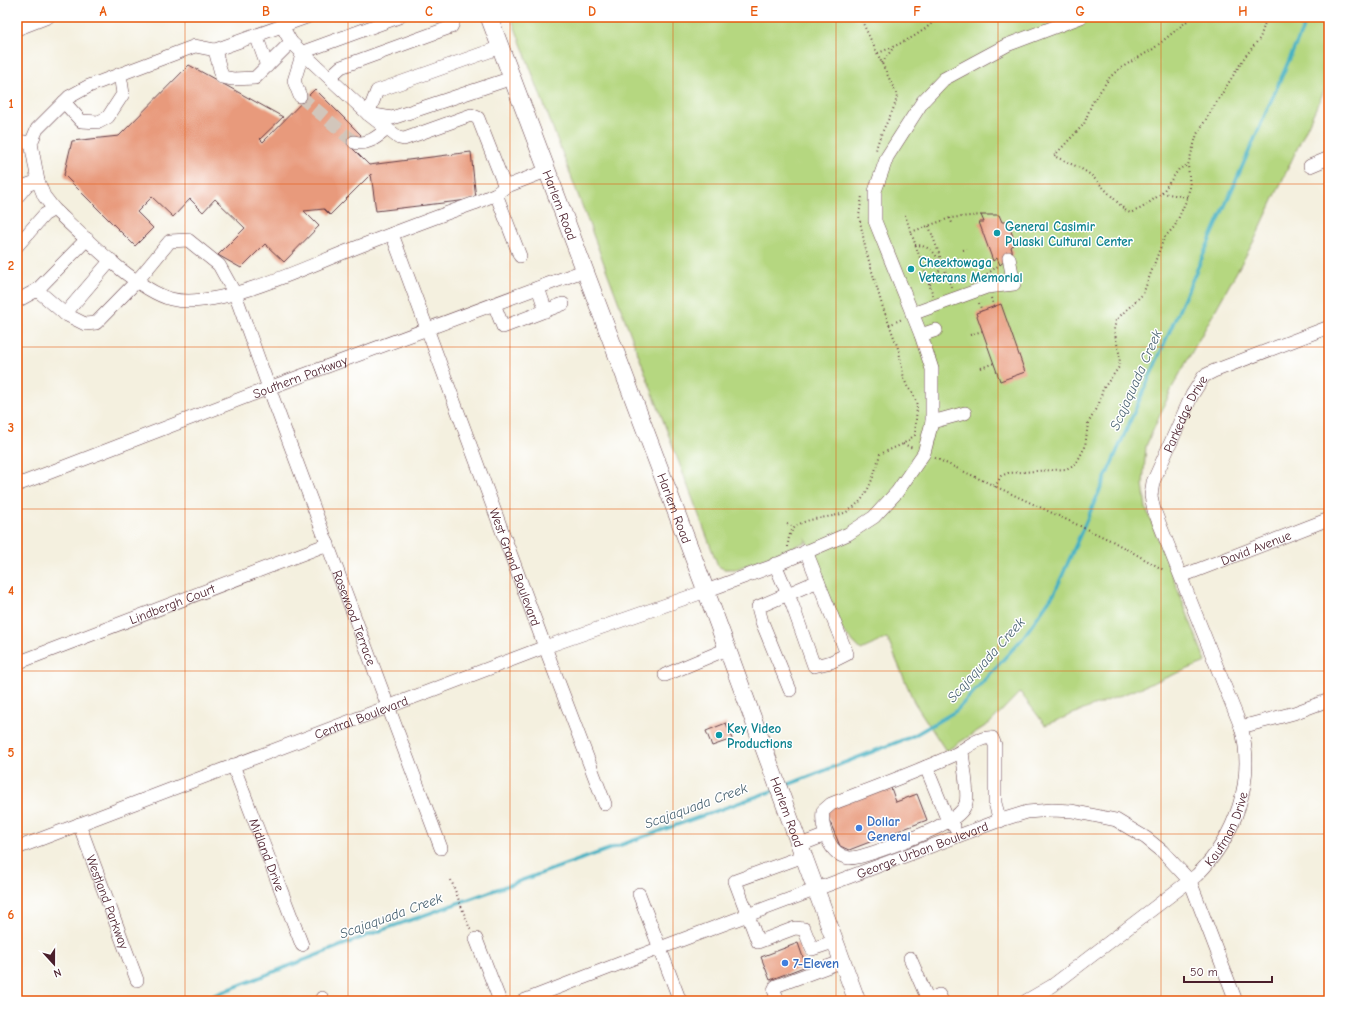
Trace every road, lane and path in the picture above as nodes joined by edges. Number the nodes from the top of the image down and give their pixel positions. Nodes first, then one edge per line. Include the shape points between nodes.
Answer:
1 (48, 17) edge
2 (307, 17) edge
3 (399, 17) edge
4 (451, 17) edge
5 (489, 17) edge
6 (860, 17) edge
7 (937, 17) edge
8 (1192, 17) edge
9 (1255, 17) edge
10 (1267, 17) edge
11 (1079, 22) edge
12 (1265, 23) junction
13 (282, 26) junction
14 (17, 29) edge
15 (256, 35) junction
16 (291, 42) junction
17 (500, 47) junction
18 (892, 48) junction
19 (215, 50) junction
20 (303, 52) junction
21 (878, 54) junction
22 (882, 63) junction
23 (267, 66) junction
24 (120, 74) junction
25 (330, 77) junction
26 (512, 78) junction
27 (300, 96) tunnel mouth
28 (64, 102) junction
29 (368, 114) junction
30 (387, 129) junction
31 (17, 141) edge
32 (354, 142) dead end
33 (31, 143) junction
34 (875, 156) dead end
35 (1329, 158) edge
36 (1188, 166) junction
37 (1310, 166) dead end
38 (546, 171) junction
39 (38, 181) junction
40 (500, 190) junction
41 (863, 193) dead end
42 (1162, 193) junction
43 (17, 197) edge
44 (1187, 197) junction
45 (54, 209) junction
46 (905, 214) dead end
47 (981, 215) dead end
48 (888, 216) dead end
49 (950, 218) junction
50 (875, 221) junction
51 (952, 223) dead end
52 (929, 226) junction
53 (911, 232) junction
54 (392, 234) junction
55 (87, 239) junction
56 (915, 245) junction
57 (17, 246) edge
58 (967, 249) dead end
59 (963, 250) dead end
60 (520, 256) dead end
61 (1009, 258) dead end
62 (111, 260) junction
63 (583, 271) junction
64 (137, 281) junction
65 (929, 285) junction
66 (538, 288) junction
67 (37, 290) junction
68 (236, 294) junction
69 (955, 299) junction
70 (17, 301) edge
71 (494, 304) junction
72 (563, 304) dead end
73 (936, 305) junction
74 (546, 310) junction
75 (65, 314) junction
76 (912, 314) junction
77 (1329, 327) edge
78 (427, 329) junction
79 (936, 330) dead end
80 (982, 331) dead end
81 (921, 335) junction
82 (970, 335) dead end
83 (994, 363) dead end
84 (981, 368) dead end
85 (269, 388) junction
86 (965, 413) dead end
87 (932, 422) junction
88 (903, 444) junction
89 (924, 453) junction
90 (17, 485) edge
91 (995, 487) junction
92 (1329, 518) edge
93 (787, 524) dead end
94 (794, 527) junction
95 (328, 544) junction
96 (806, 551) junction
97 (791, 557) junction
98 (775, 564) junction
99 (1182, 576) junction
100 (818, 581) junction
101 (706, 591) junction
102 (788, 593) junction
103 (545, 647) junction
104 (727, 649) junction
105 (17, 663) edge
106 (665, 675) dead end
107 (790, 690) dead end
108 (1329, 700) edge
109 (388, 706) junction
110 (1242, 727) junction
111 (962, 751) junction
112 (233, 765) junction
113 (926, 768) junction
114 (605, 804) dead end
115 (948, 821) junction
116 (1000, 821) junction
117 (79, 824) junction
118 (826, 835) junction
119 (958, 836) junction
120 (17, 848) edge
121 (441, 848) dead end
122 (802, 850) junction
123 (451, 880) dead end
124 (1190, 881) junction
125 (817, 890) junction
126 (639, 894) dead end
127 (747, 916) junction
128 (473, 935) joint
129 (836, 941) junction
130 (302, 945) dead end
131 (660, 948) junction
132 (910, 958) dead end
133 (844, 961) junction
134 (138, 980) dead end
135 (543, 997) edge
136 (1032, 1000) edge
137 (500, 1001) edge
138 (524, 1001) edge
139 (680, 1001) edge
140 (778, 1001) edge
141 (857, 1001) edge
142 (928, 1001) edge
143 (942, 1001) edge
144 (1236, 1001) edge

1 - 14 street
2 - 13 street
3 - 20 street
4 - 25 street via 451,27 341,67
5 - 17 main road, Harlem Road
6 - 21 path
7 - 18 path via 932,24
8 - 42 path via 1153,49 1110,77 1092,103 1084,124 1054,156 1091,175 1130,213 1142,208
9 - 12 path
10 - 12 path
11 - 50 street via 1005,42 942,76 927,104 887,157 875,191
12 - 36 path via 1260,38 1244,58 1198,134
13 - 15 street
13 - 16 street
15 - 19 street
15 - 23 street
16 - 20 street
16 - 23 street
17 - 26 main road, Harlem Road
17 - 29 street via 377,91
18 - 21 path
18 - 22 path
19 - 23 street via 222,77 255,78
19 - 24 street via 195,46
20 - 25 street
20 - 27 street via 294,81
21 - 22 path
22 - 34 path via 897,95 878,137
24 - 28 street via 89,86
24 - 28 street via 123,94 108,117 99,122 81,121
25 - 29 street
26 - 29 street via 392,118
26 - 38 main road, Harlem Road
28 - 33 street via 37,129
29 - 30 street
30 - 32 street via 371,141 360,144
30 - 40 street via 404,140 472,115 478,118
31 - 33 street
33 - 39 street
35 - 37 street
36 - 42 path via 1179,169
36 - 44 path via 1190,187
38 - 40 street
38 - 63 main road, Harlem Road
39 - 43 street via 27,185
39 - 45 street via 44,196
40 - 54 street
40 - 60 street
41 - 88 path via 859,216 866,252 899,351 904,379 917,405 915,435
42 - 44 path
44 - 91 path via 1175,226 1164,238 1143,294 1116,320 1114,330 1120,357 1119,367 1104,389 1098,407 1088,423 1085,447 1076,464 1066,469 1008,473 1001,476
45 - 55 street
45 - 57 street via 44,215
46 - 53 path
47 - 49 path
48 - 50 street
49 - 51 path
49 - 52 path
50 - 76 street
52 - 53 path
52 - 69 path
53 - 56 path
54 - 68 street
54 - 78 street, West Grand Boulevard
55 - 62 street
55 - 67 street
56 - 65 path
56 - 65 path via 924,245 933,250 939,263 939,274
58 - 59 path
61 - 69 street via 1014,284 987,287
62 - 64 street
62 - 75 street
63 - 66 street, Southern Parkway
63 - 101 main road, Harlem Road
64 - 68 street via 156,294 172,300 190,301
64 - 68 street, Rosewood Terrace via 170,241 188,240 219,265
64 - 75 street, Rosewood Terrace via 96,323 85,324
65 - 73 path
66 - 71 street, Southern Parkway
66 - 74 street
67 - 70 street
67 - 75 street, Rosewood Terrace
68 - 85 street, Rosewood Terrace
69 - 73 street
71 - 74 street via 503,327
71 - 78 street, Southern Parkway
72 - 74 street
73 - 76 street
76 - 81 street
77 - 99 street, Parkedge Drive via 1214,371 1204,376 1192,395 1153,482 1151,496 1154,510
78 - 85 street, Southern Parkway
78 - 103 street, West Grand Boulevard
79 - 81 street
80 - 82 path
81 - 87 street via 932,369
83 - 84 path
85 - 90 street, Southern Parkway
85 - 95 street, Rosewood Terrace
86 - 87 street
87 - 89 street
88 - 89 path
88 - 94 path via 880,454 859,503 844,513 801,522
89 - 91 path
89 - 96 street, Central Boulevard via 897,492 874,517 848,534
91 - 99 path via 1112,540 1164,570
92 - 99 street, David Avenue
93 - 94 path
94 - 97 path via 788,538
95 - 105 street, Lindbergh Court
95 - 109 street, Rosewood Terrace
96 - 97 street, Central Boulevard
96 - 100 street
97 - 98 street, Central Boulevard
98 - 101 street, Central Boulevard
98 - 102 street
99 - 110 street, Kaufman Drive
100 - 102 street
100 - 102 street via 847,654 831,662 814,666
101 - 103 street, Central Boulevard
101 - 104 main road, Harlem Road
102 - 107 street via 758,607
103 - 109 street, Central Boulevard
103 - 114 street, West Grand Boulevard
104 - 106 street
104 - 122 main road, Harlem Road
108 - 110 street via 1294,713
109 - 112 street, Central Boulevard
109 - 121 street, Rosewood Terrace
110 - 124 street, Kaufman Drive via 1246,758 1241,801 1225,840 1213,858
111 - 113 street
111 - 115 street via 966,803 962,812
111 - 116 street via 985,737 992,738 996,745 995,803
112 - 117 street, Central Boulevard
112 - 130 street, Midland Drive
113 - 115 street
113 - 118 street via 831,804 823,811 822,823
115 - 118 street via 930,830 849,858 836,851
115 - 119 street via 954,826
116 - 119 street, George Urban Boulevard
116 - 124 street, George Urban Boulevard via 1027,812 1052,810 1094,814 1116,820 1162,850
117 - 120 street, Central Boulevard
117 - 134 street, Westland Parkway
118 - 122 street
119 - 125 street, George Urban Boulevard
122 - 125 main road, Harlem Road
122 - 127 street via 735,881
123 - 128 path
124 - 136 street, Kaufman Drive
124 - 144 street, George Urban Boulevard
125 - 127 street, George Urban Boulevard
125 - 129 main road, Harlem Road
126 - 131 street
127 - 129 street via 758,942 794,928 804,929 812,949
127 - 131 street, George Urban Boulevard
128 - 137 street
129 - 133 main road, Harlem Road
131 - 135 street, George Urban Boulevard
131 - 139 street
132 - 142 street
133 - 140 street via 776,986 774,990
133 - 141 main road, Harlem Road
135 - 138 street, George Urban Boulevard
142 - 143 street via 939,995

